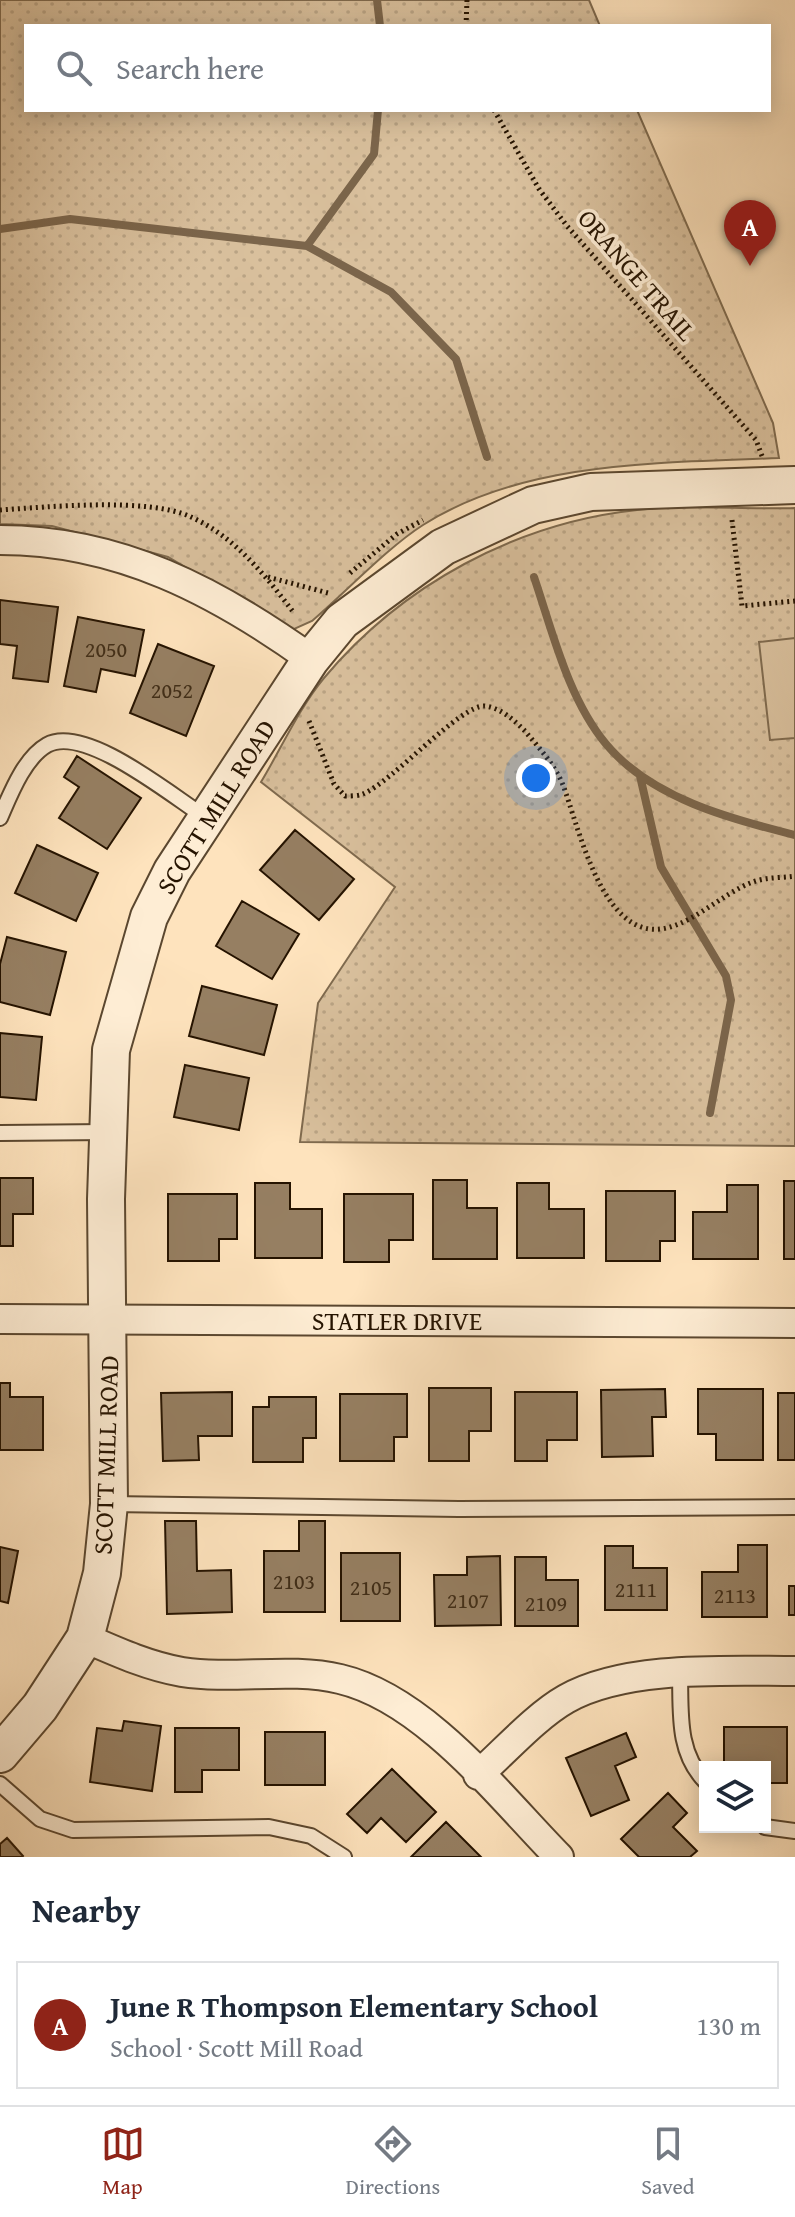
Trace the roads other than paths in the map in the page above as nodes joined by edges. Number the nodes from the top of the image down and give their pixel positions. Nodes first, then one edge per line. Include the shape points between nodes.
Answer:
1 (795, 485) edge
2 (0, 540) edge
3 (311, 659) junction
4 (0, 818) edge
5 (206, 818) junction
6 (107, 1132) junction
7 (0, 1133) edge
8 (0, 1319) edge
9 (109, 1319) junction
10 (795, 1323) edge
11 (109, 1504) junction
12 (795, 1507) edge
13 (85, 1638) junction
14 (795, 1671) edge
15 (680, 1675) junction
16 (0, 1754) edge
17 (699, 1773) edge
18 (478, 1775) junction
19 (0, 1784) edge
20 (771, 1828) edge
21 (795, 1831) edge
22 (344, 1857) edge
23 (559, 1857) edge

1 - 3 street, SCOTT MILL ROAD via 591,492 533,505 476,530 401,574 342,621
2 - 3 street via 79,545 172,577
3 - 5 street, SCOTT MILL ROAD
4 - 5 lane via 27,766 47,745 72,740 93,746
5 - 6 street, SCOTT MILL ROAD via 149,917 129,977 111,1050
6 - 7 lane
6 - 9 street, SCOTT MILL ROAD
8 - 9 street, STATLER DRIVE
9 - 10 street, STATLER DRIVE
9 - 11 street, SCOTT MILL ROAD
11 - 12 lane
11 - 13 street, SCOTT MILL ROAD via 102,1573
13 - 16 street, SCOTT MILL ROAD via 40,1707
13 - 18 street via 138,1661 183,1672 341,1680 383,1695 424,1720
14 - 15 street
15 - 17 lane via 683,1745
15 - 18 street via 590,1687 564,1700
18 - 23 street
19 - 22 lane via 40,1819 73,1830 269,1827 311,1836
20 - 21 lane

